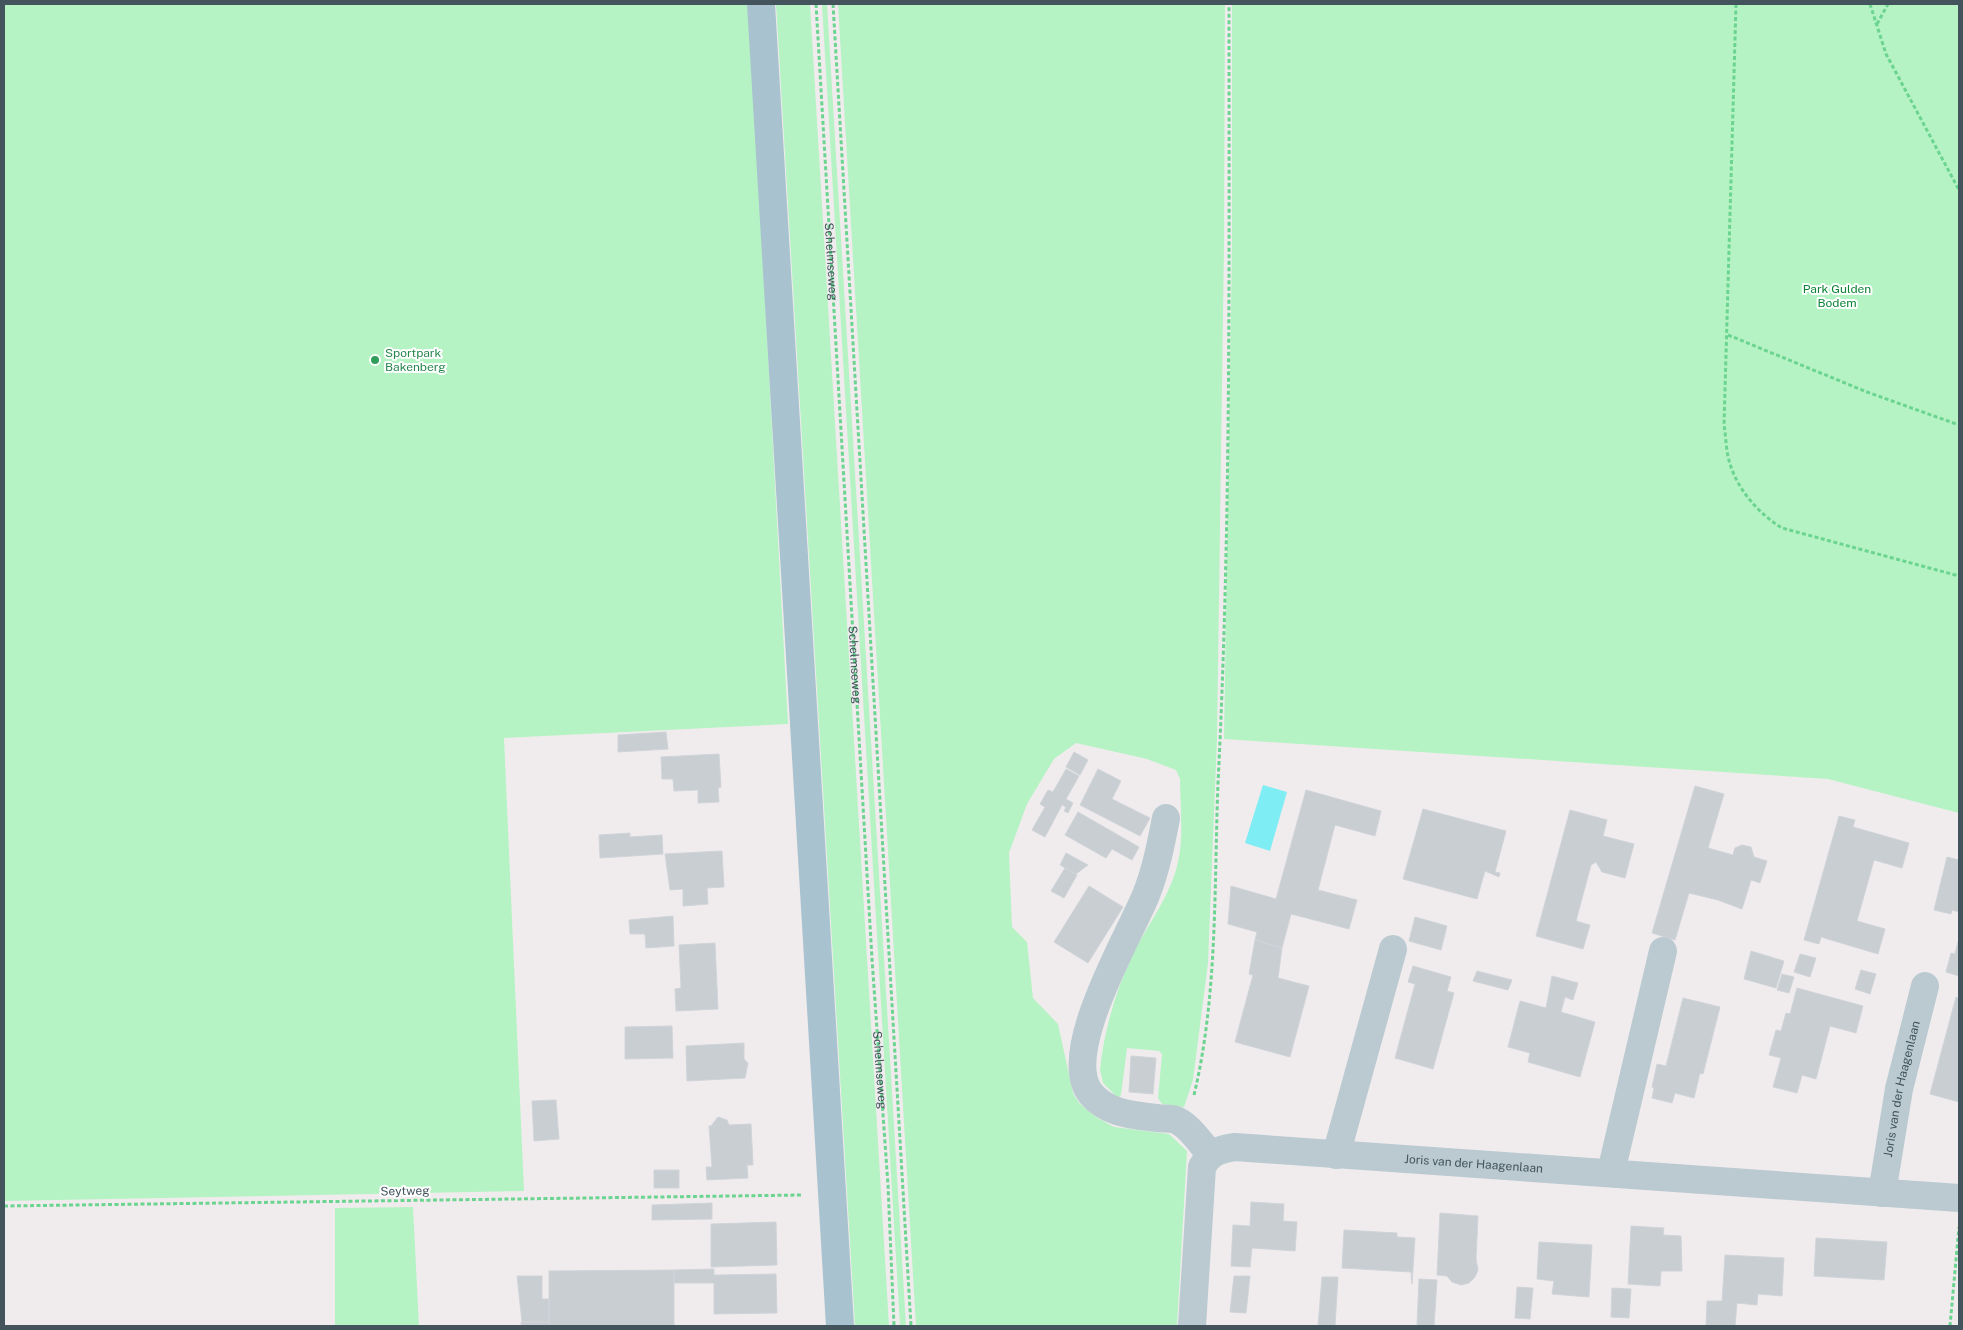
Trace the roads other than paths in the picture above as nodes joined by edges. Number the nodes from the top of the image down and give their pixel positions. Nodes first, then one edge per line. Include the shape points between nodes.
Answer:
1 (762, 4) edge
2 (1166, 818) dead end
3 (1393, 949) dead end
4 (1663, 951) dead end
5 (1926, 986) dead end
6 (1211, 1155) junction
7 (1336, 1155) junction
8 (1610, 1172) junction
9 (1882, 1193) junction
10 (1959, 1198) edge
11 (840, 1326) edge
12 (1192, 1326) edge

1 - 11 main road
2 - 6 street via 1154,873 1102,986 1087,1037 1083,1074 1090,1093 1103,1105 1121,1113 1176,1120
3 - 7 street
4 - 8 street
5 - 9 street, Joris van der Haagenlaan via 1899,1089
6 - 7 street, Joris van der Haagenlaan via 1221,1149 1235,1147
6 - 12 street via 1202,1167 1200,1183
7 - 8 street, Joris van der Haagenlaan
8 - 9 street, Joris van der Haagenlaan
9 - 10 street, Joris van der Haagenlaan

